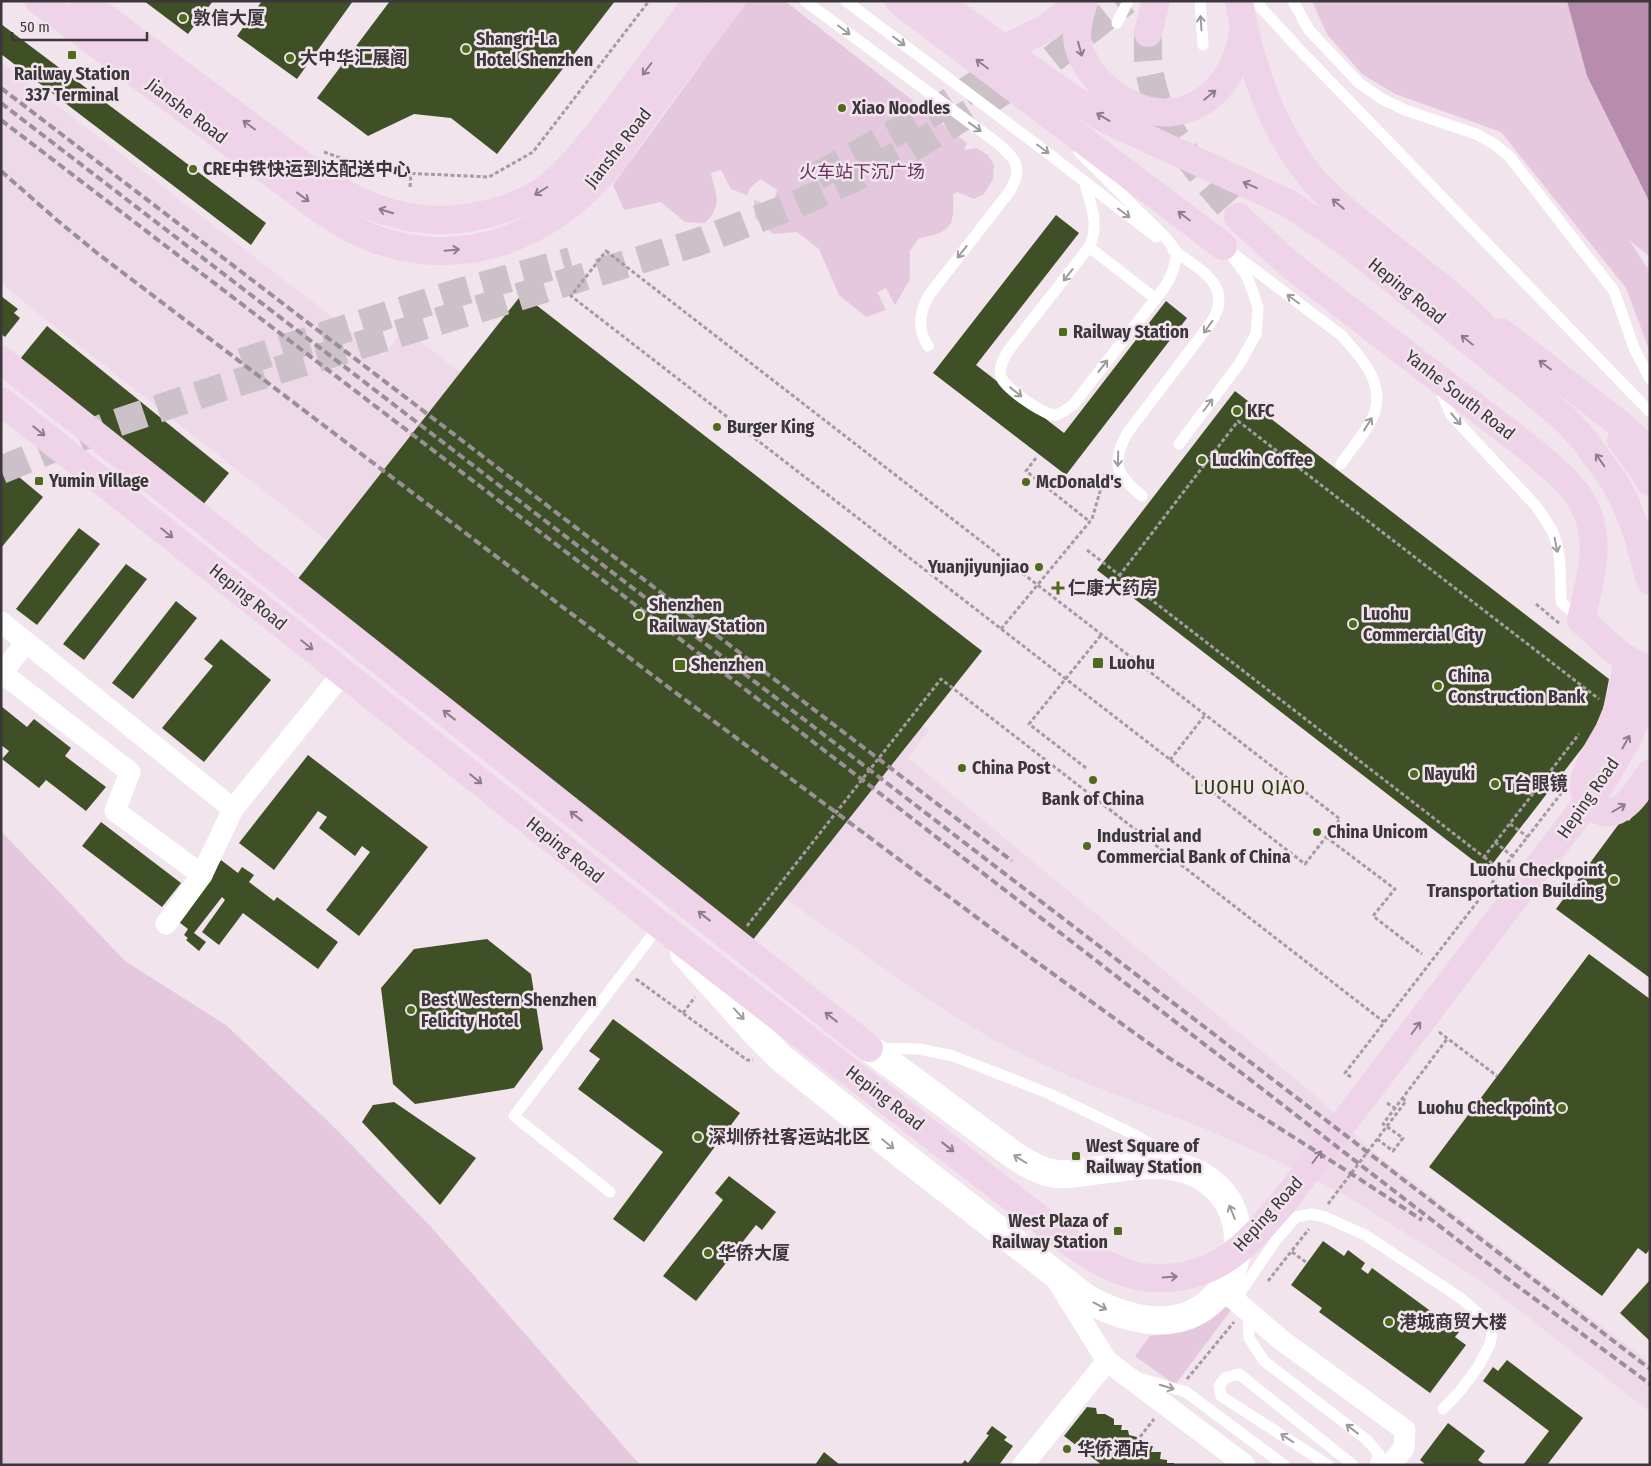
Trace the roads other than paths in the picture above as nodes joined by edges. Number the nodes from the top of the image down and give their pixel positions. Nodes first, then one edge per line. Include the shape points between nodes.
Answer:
1 (39, 1) edge
2 (82, 1) edge
3 (684, 1) edge
4 (697, 1) edge
5 (731, 1) edge
6 (740, 1) edge
7 (805, 1) edge
8 (846, 1) edge
9 (899, 1) edge
10 (937, 1) edge
11 (1082, 1) edge
12 (1128, 1) edge
13 (1151, 1) edge
14 (1156, 1) edge
15 (1200, 1) edge
16 (1255, 1) edge
17 (1293, 1) edge
18 (1242, 14) edge
19 (1117, 23) dead end
20 (670, 38) junction
21 (1203, 45) dead end
22 (1004, 49) junction
23 (1020, 94) junction
24 (603, 173) junction
25 (1085, 183) junction
26 (1288, 202) junction
27 (1238, 217) tunnel mouth
28 (1223, 246) junction
29 (1089, 247) junction
30 (1176, 252) junction
31 (1444, 290) junction
32 (1156, 299) junction
33 (928, 346) dead end
34 (1, 360) edge
35 (1435, 376) junction
36 (1650, 379) edge
37 (1570, 384) junction
38 (1, 401) edge
39 (1650, 412) edge
40 (1565, 419) junction
41 (1179, 444) dead end
42 (1650, 452) edge
43 (1340, 464) dead end
44 (1650, 482) edge
45 (1142, 496) dead end
46 (1650, 581) edge
47 (1, 622) edge
48 (1573, 624) junction
49 (26, 642) junction
50 (1638, 664) edge
51 (343, 673) junction
52 (1650, 679) edge
53 (1650, 773) edge
54 (233, 809) junction
55 (202, 875) junction
56 (166, 924) dead end
57 (660, 926) junction
58 (869, 1048) junction
59 (1202, 1176) junction
60 (610, 1192) dead end
61 (1050, 1271) junction
62 (1235, 1299) junction
63 (1114, 1367) junction
64 (1443, 1409) dead end
65 (1241, 1462) edge
66 (1023, 1465) edge
67 (1284, 1465) edge
68 (1328, 1465) edge
69 (1353, 1465) edge
70 (1374, 1465) edge
71 (1390, 1465) edge

1 -> 24 main road, Jianshe Road via 324,212 383,242 424,251 445,251 510,240 557,214
20 -> 2 main road, Jianshe Road via 590,144 546,188 519,204 481,217 410,218 381,210 327,183
3 - 20 main road
4 - 20 main road, Jianshe Road
5 - 24 main road, Jianshe Road
6 - 24 lane via 645,125
7 -> 33 lane via 996,142 1015,161 1018,170 1010,191 924,303 920,323
8 -> 25 lane
23 -> 9 main road
10 - 22 main road, Heping Road
11 -> 18 main road via 1077,36 1084,62 1104,87 1118,98 1154,112 1170,112 1204,101 1227,79 1241,49
11 - 22 main road via 1050,26
12 - 19 lane
13 - 14 main road via 1148,33
21 -> 15 lane
16 - 39 lane
17 - 36 lane via 1309,30 1359,83 1405,110 1476,134 1509,156 1614,291 1634,348
31 -> 18 main road via 1364,226 1312,178 1294,153 1262,90
26 -> 22 main road, Heping Road via 1107,120
28 -> 23 main road
23 - 30 lane via 1166,238
25 - 29 lane via 1095,224
25 -> 30 lane
26 - 31 main road via 1347,232
40 -> 26 main road, Heping Road via 1346,242
27 - 35 main road, Yanhe South Road via 1289,264
41 -> 28 lane via 1240,364 1256,334 1258,308 1252,289 1245,273
43 -> 28 lane via 1372,420 1378,403 1370,369 1341,335
29 - 32 lane
29 -> 32 lane via 1003,360 1000,376 1004,382 1038,409 1054,415 1072,405
30 - 32 lane via 1172,275
30 -> 45 lane via 1213,282 1220,296 1220,305 1210,324 1121,444 1117,457 1118,472
37 -> 31 main road
31 - 40 main road via 1484,327
58 -> 34 main road, Heping Road
35 -> 48 lane via 1451,415 1536,506 1554,534 1561,602
35 - 48 main road, Yanhe South Road via 1551,466 1581,500 1594,538 1590,580
37 - 42 main road
37 - 44 main road via 1597,411
38 -> 51 main road, Heping Road
46 -> 40 main road, Heping Road via 1640,541 1625,502 1601,462
47 - 49 street
48 - 50 main road
49 - 54 street
49 - 55 street via 2,673 130,772 115,811
50 -> 53 main road via 1625,684 1610,728 1584,779 1585,796 1599,811 1617,811
51 - 54 street
51 -> 57 main road, Heping Road
57 -> 52 main road, Heping Road via 1072,1244 1122,1271 1165,1278 1187,1276 1226,1260 1282,1204 1596,792 1629,738
54 - 55 street
55 - 56 street
57 - 60 lane via 514,1116
57 -> 61 street via 781,1058
58 - 59 lane via 919,1049 953,1056 1050,1094 1135,1136
59 -> 58 street via 1170,1164 1065,1174 1041,1170 1015,1156
62 -> 59 street via 1229,1276 1238,1247 1234,1214 1227,1200
61 -> 62 street via 1079,1293 1122,1315 1173,1320 1205,1305
61 - 63 street
62 - 64 lane via 1296,1217 1311,1214 1325,1217 1365,1235 1462,1299 1489,1323 1490,1344 1478,1367
70 -> 62 lane via 1379,1454 1367,1440 1264,1361 1249,1338
62 - 71 street via 1280,1339 1404,1430 1404,1448
63 - 65 street
63 - 66 street
63 -> 67 lane via 1186,1392
68 -> 69 lane via 1221,1396 1219,1386 1226,1378 1239,1374

